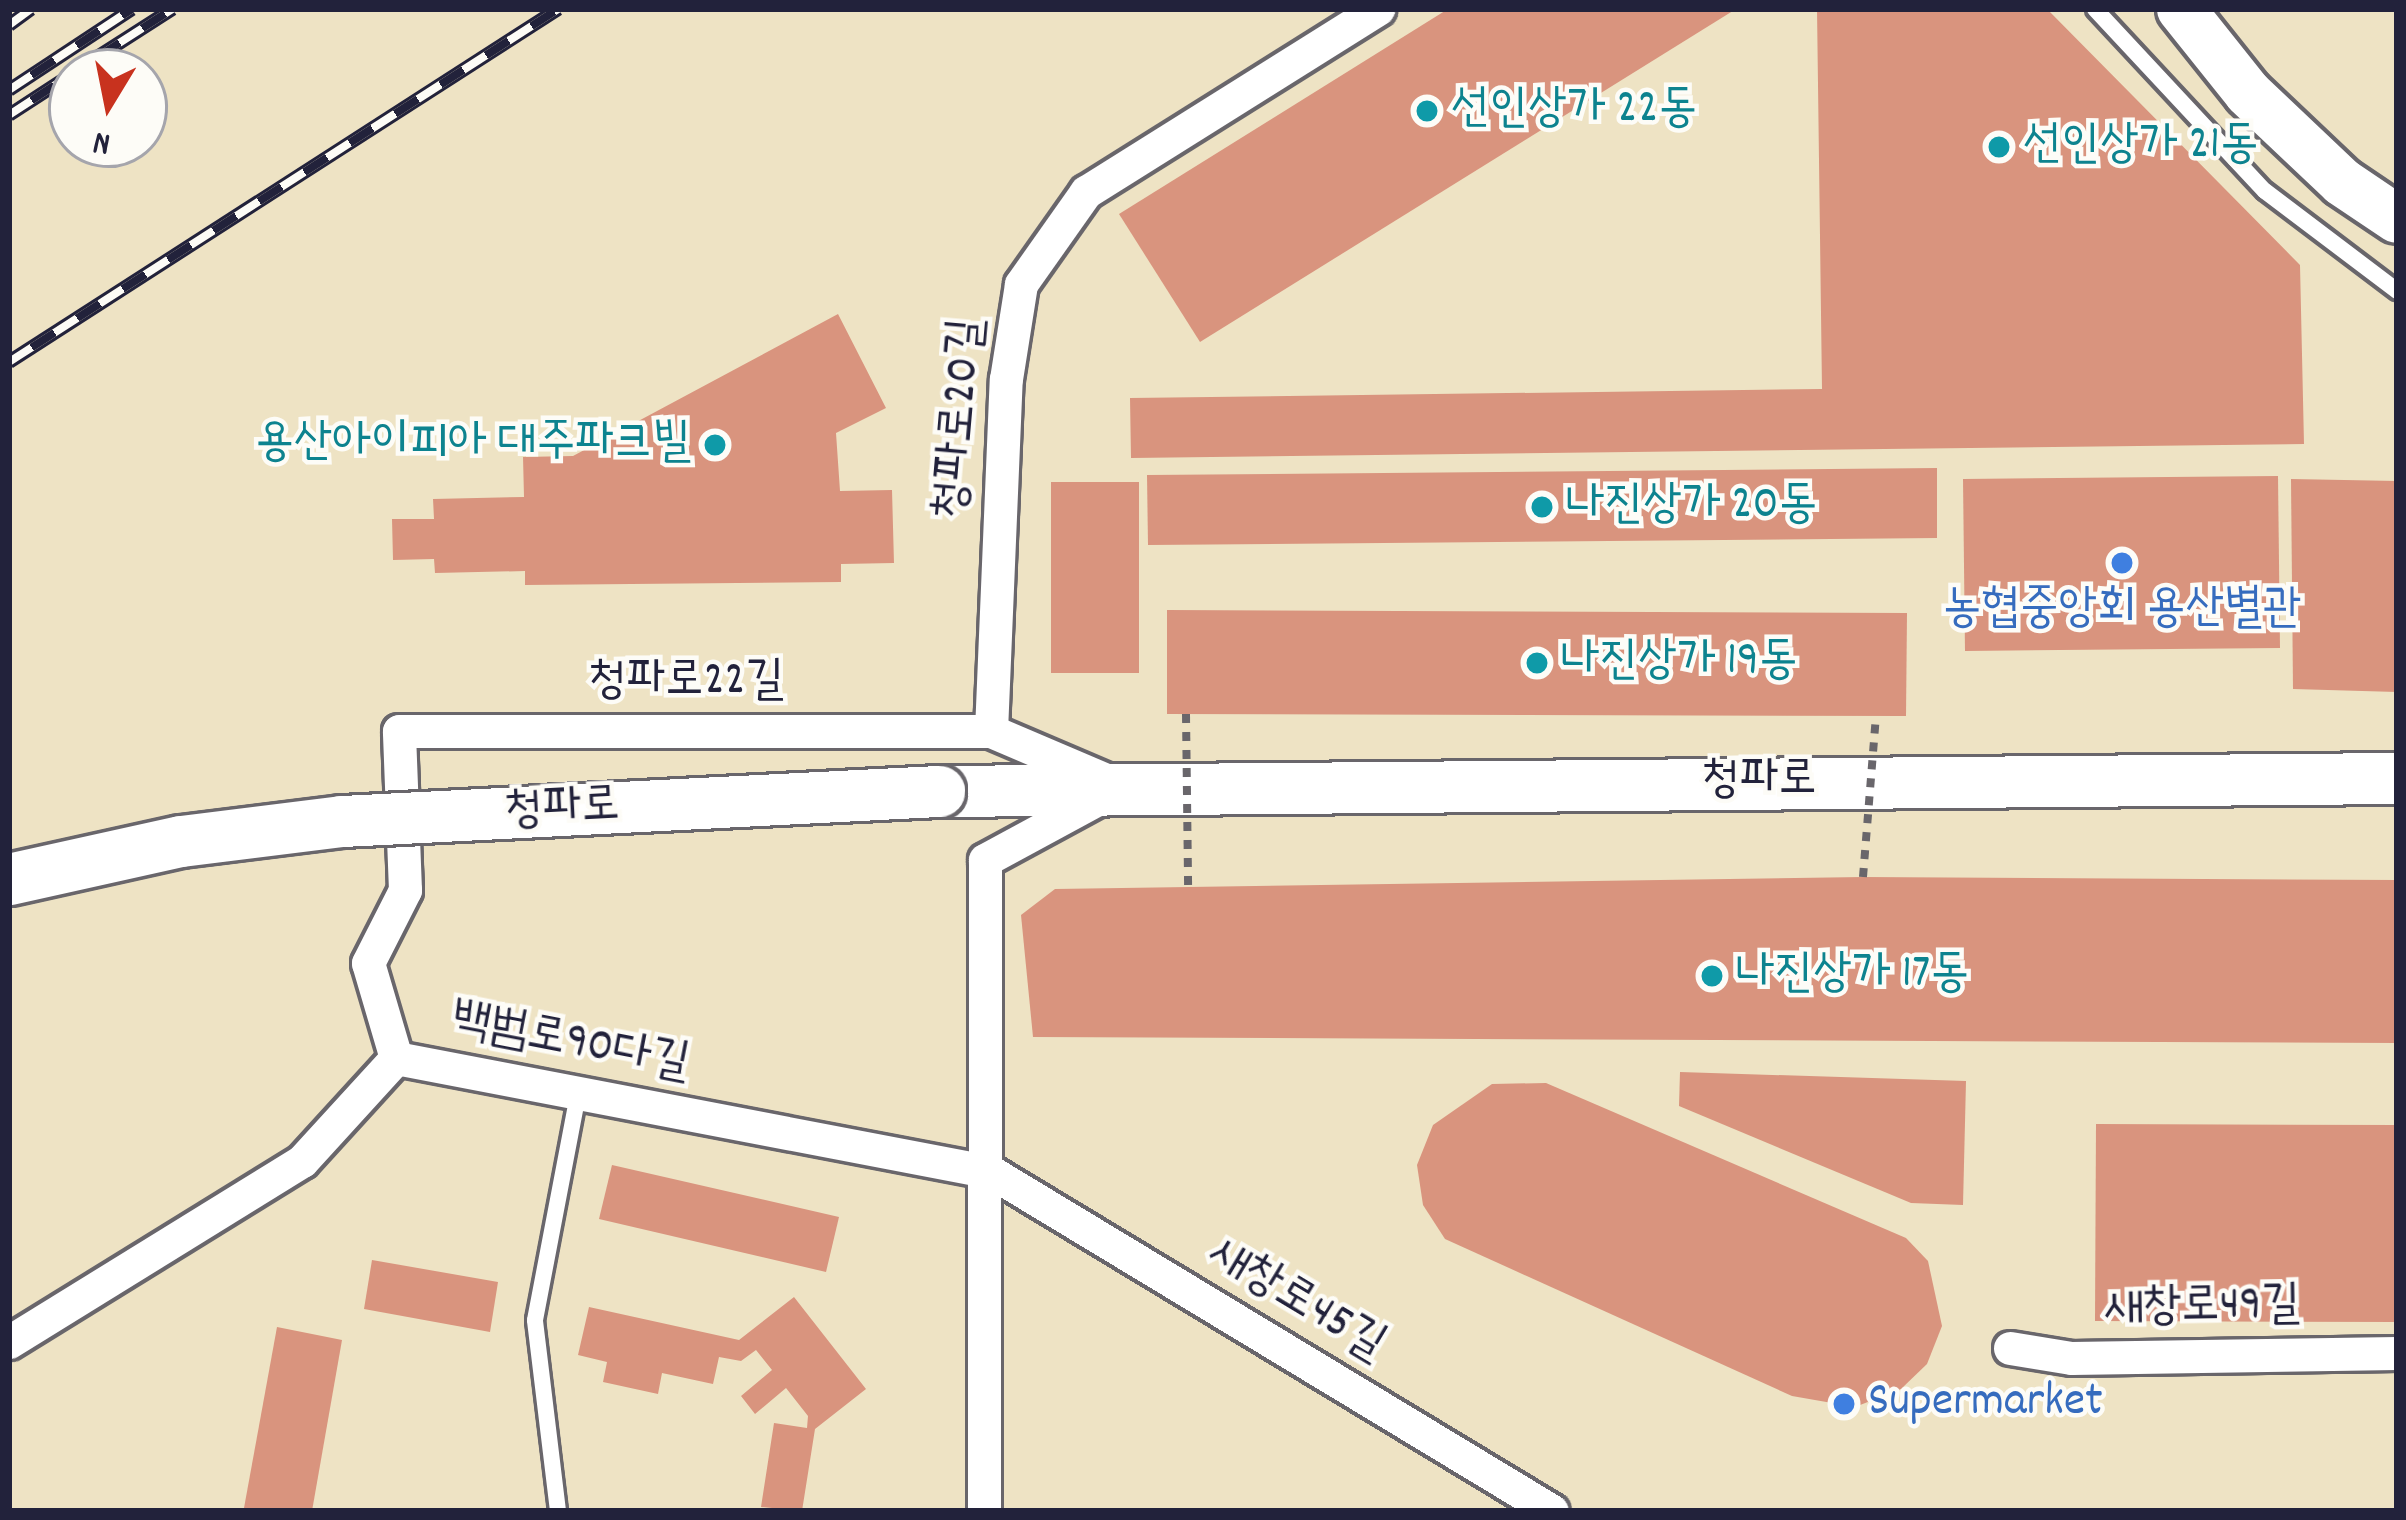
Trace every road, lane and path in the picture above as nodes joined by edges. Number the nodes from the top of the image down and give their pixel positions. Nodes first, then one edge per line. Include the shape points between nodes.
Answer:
1 (1378, 9) edge
2 (2095, 9) edge
3 (2181, 9) edge
4 (2397, 219) edge
5 (2397, 291) edge
6 (1186, 714) dead end
7 (1876, 716) dead end
8 (991, 731) junction
9 (2397, 778) edge
10 (1121, 787) junction
11 (1863, 877) dead end
12 (9, 879) edge
13 (1188, 887) dead end
14 (396, 1058) junction
15 (578, 1095) junction
16 (991, 1172) junction
17 (9, 1342) edge
18 (2010, 1348) dead end
19 (2397, 1353) edge
20 (558, 1511) edge
21 (985, 1511) edge
22 (1552, 1511) edge

1 - 8 street, 청파로20길 via 1086,192 1022,284 1006,379
2 - 5 lane via 2265,191
3 - 4 main road via 2248,93 2342,182
6 - 13 path, bridge
7 - 11 path, bridge
8 - 10 street, 청파로22길
8 - 14 street, 청파로22길 via 399,731 405,890 368,963
9 - 10 main road, 청파로
10 - 12 main road, 청파로, bridge via 342,820 181,841
10 - 16 street, 청파로 via 986,860
14 - 15 street, 백범로90다길
14 - 17 street, 백범로90다길 via 302,1161
15 - 16 street, 백범로90다길
15 - 20 lane via 535,1320
16 - 21 street, 청파로
16 - 22 street, 새창로45길
18 - 19 street, 새창로49길 via 2071,1358

